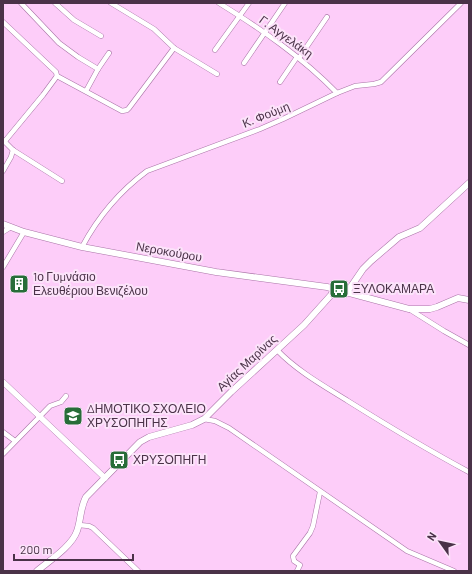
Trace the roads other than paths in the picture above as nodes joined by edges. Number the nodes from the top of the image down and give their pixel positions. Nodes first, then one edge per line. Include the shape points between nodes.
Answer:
1 (21, 3) edge
2 (54, 3) edge
3 (111, 3) edge
4 (219, 3) edge
5 (249, 3) edge
6 (285, 3) edge
7 (461, 3) edge
8 (240, 17) junction
9 (327, 17) dead end
10 (3, 22) edge
11 (264, 33) junction
12 (101, 36) dead end
13 (174, 48) junction
14 (216, 50) dead end
15 (109, 53) dead end
16 (298, 58) junction
17 (244, 63) dead end
18 (98, 69) junction
19 (217, 74) dead end
20 (57, 76) junction
21 (280, 82) dead end
22 (86, 91) junction
23 (337, 93) junction
24 (4, 141) edge
25 (13, 150) junction
26 (4, 169) edge
27 (62, 181) dead end
28 (469, 183) edge
29 (3, 224) edge
30 (11, 227) junction
31 (3, 232) edge
32 (24, 232) junction
33 (82, 247) junction
34 (3, 267) edge
35 (334, 289) junction
36 (344, 291) junction
37 (469, 300) edge
38 (409, 309) junction
39 (469, 345) edge
40 (277, 350) junction
41 (3, 382) edge
42 (66, 396) dead end
43 (40, 416) junction
44 (204, 419) junction
45 (3, 432) edge
46 (15, 441) junction
47 (3, 454) edge
48 (469, 472) edge
49 (105, 478) junction
50 (320, 492) junction
51 (79, 525) junction
52 (37, 571) edge
53 (138, 571) edge
54 (297, 571) edge
55 (454, 571) edge

1 - 18 street via 59,43
2 - 12 street via 74,20
3 - 13 street via 154,30
4 - 8 street, Γ. Αγγελάκη
5 - 8 street
6 - 11 street
7 - 23 street, Κ. Φούμη via 381,82 355,86
8 - 11 street, Γ. Αγγελάκη
8 - 14 street
9 - 16 street
10 - 20 street via 56,72
11 - 16 street, Γ. Αγγελάκη
11 - 17 street
13 - 19 street
13 - 22 street via 142,92 124,111
15 - 18 street
16 - 21 street
16 - 23 street, Γ. Αγγελάκη
18 - 22 street
20 - 22 street
20 - 24 street
23 - 33 street, Κ. Φούμη via 266,126 147,170 114,202 91,230
24 - 25 street
25 - 26 street
25 - 27 street
28 - 36 main road via 420,228 399,237 371,261 350,288
29 - 30 main road, Νεροκούρου
30 - 31 street
30 - 32 main road, Νεροκούρου
32 - 33 main road, Νεροκούρου
32 - 34 street
33 - 35 main road, Νεροκούρου via 216,272
35 - 36 main road, Νεροκούρου
35 - 40 main road, Αγίας Μαρίνας via 304,325
36 - 38 main road, Νεροκούρου
37 - 38 main road, Νεροκούρου via 458,298 430,309
38 - 39 street
40 - 44 main road, Αγίας Μαρίνας
40 - 48 street via 329,389
41 - 43 street
42 - 43 street
43 - 46 street
43 - 49 street
44 - 49 main road, Αγίας Μαρίνας via 140,442
44 - 50 street via 223,424
45 - 46 street
46 - 47 street
49 - 51 main road, Αγίας Μαρίνας via 84,501
50 - 54 street via 313,526 293,556 294,561 300,565
50 - 55 street via 406,551
51 - 52 main road, Αγίας Μαρίνας via 71,541
51 - 53 street via 96,530

